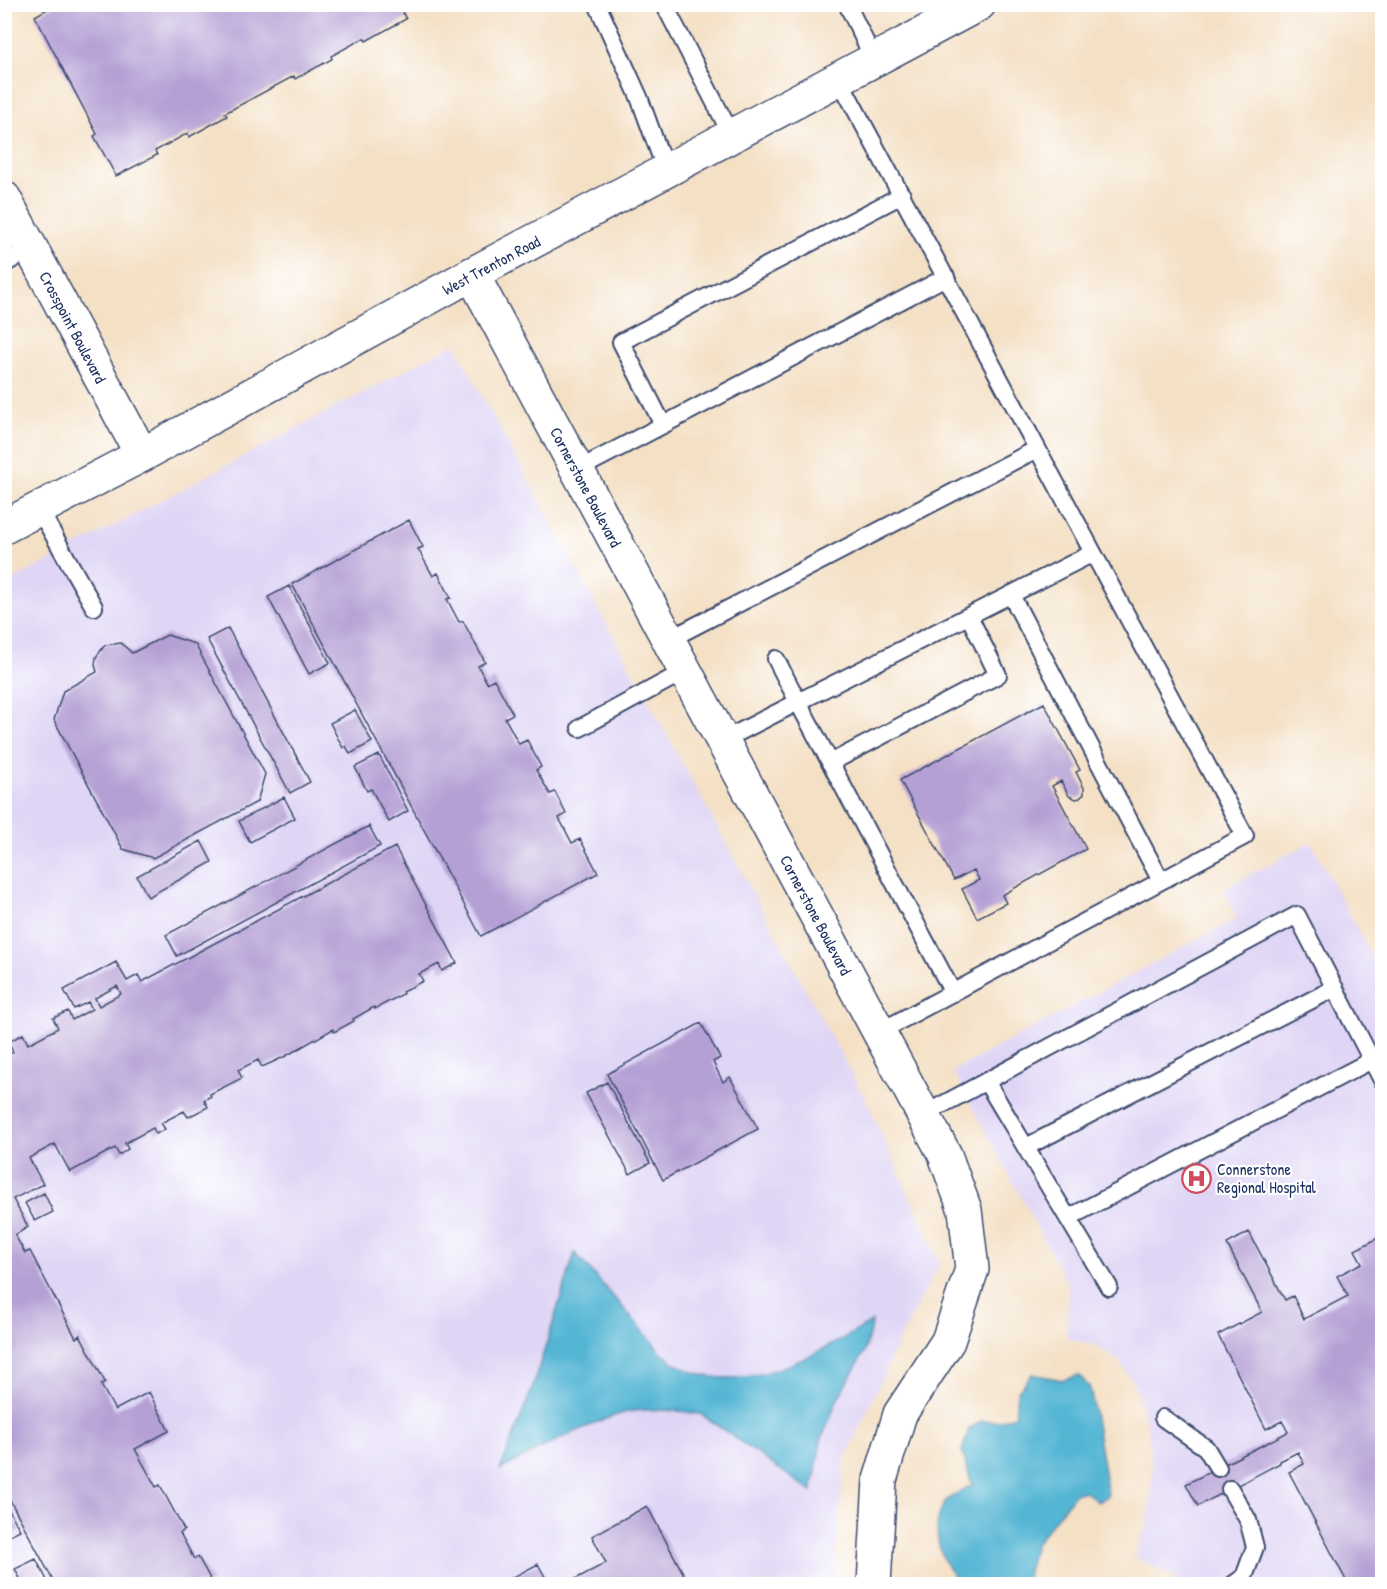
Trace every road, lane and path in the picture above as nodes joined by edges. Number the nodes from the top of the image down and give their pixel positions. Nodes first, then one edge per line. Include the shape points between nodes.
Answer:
1 (597, 4) edge
2 (664, 4) edge
3 (847, 4) edge
4 (979, 4) edge
5 (874, 60) junction
6 (839, 79) junction
7 (732, 136) junction
8 (666, 171) junction
9 (902, 195) junction
10 (4, 198) edge
11 (18, 257) edge
12 (472, 274) junction
13 (946, 277) junction
14 (663, 425) junction
15 (1038, 449) junction
16 (142, 455) junction
17 (577, 470) junction
18 (39, 509) junction
19 (4, 527) edge
20 (1093, 553) junction
21 (1011, 595) junction
22 (94, 607) dead end
23 (969, 616) junction
24 (668, 640) junction
25 (776, 659) dead end
26 (685, 671) junction
27 (798, 702) junction
28 (580, 729) dead end
29 (722, 741) junction
30 (830, 763) junction
31 (1161, 881) junction
32 (1335, 988) junction
33 (953, 993) junction
34 (879, 1032) junction
35 (1372, 1060) junction
36 (1383, 1080) edge
37 (986, 1081) junction
38 (923, 1115) junction
39 (1026, 1147) junction
40 (1068, 1218) junction
41 (1109, 1287) dead end
42 (1163, 1418) dead end
43 (1218, 1468) dead end
44 (1230, 1489) dead end
45 (874, 1584) edge
46 (1234, 1584) edge

1 - 8 lane via 639,97
2 - 7 lane
3 - 5 lane
4 - 5 street, West Trenton Road
5 - 6 street, West Trenton Road
6 - 7 street, West Trenton Road
6 - 9 lane
7 - 8 street, West Trenton Road
8 - 12 street, West Trenton Road
9 - 13 lane
9 - 14 lane via 621,342
10 - 11 street, Crosspoint Boulevard
11 - 16 street, Crosspoint Boulevard
12 - 16 street, West Trenton Road
12 - 17 street, Cornerstone Boulevard
13 - 14 lane
13 - 15 lane
14 - 17 lane
15 - 20 lane
15 - 24 lane
16 - 18 street, West Trenton Road
17 - 24 street, Cornerstone Boulevard
18 - 19 street, West Trenton Road
18 - 22 lane
20 - 21 lane
20 - 31 lane via 1245,836
21 - 23 lane
21 - 31 lane
23 - 27 lane
23 - 30 lane via 998,675
24 - 26 street, Cornerstone Boulevard
25 - 27 lane
26 - 28 lane
26 - 29 street, Cornerstone Boulevard
27 - 29 lane
27 - 30 lane
29 - 34 street, Cornerstone Boulevard
30 - 33 lane
31 - 33 lane
32 - 35 lane
32 - 37 lane via 1297,915
32 - 39 lane
33 - 34 lane
34 - 38 street, Cornerstone Boulevard
35 - 36 lane
35 - 40 lane
37 - 38 lane
37 - 39 lane
38 - 45 street, Cornerstone Boulevard via 945,1155 965,1210 972,1269 948,1341 900,1414 880,1480
39 - 40 lane
40 - 41 lane
42 - 43 lane via 1206,1448
44 - 46 lane via 1248,1520 1255,1547 1244,1577

